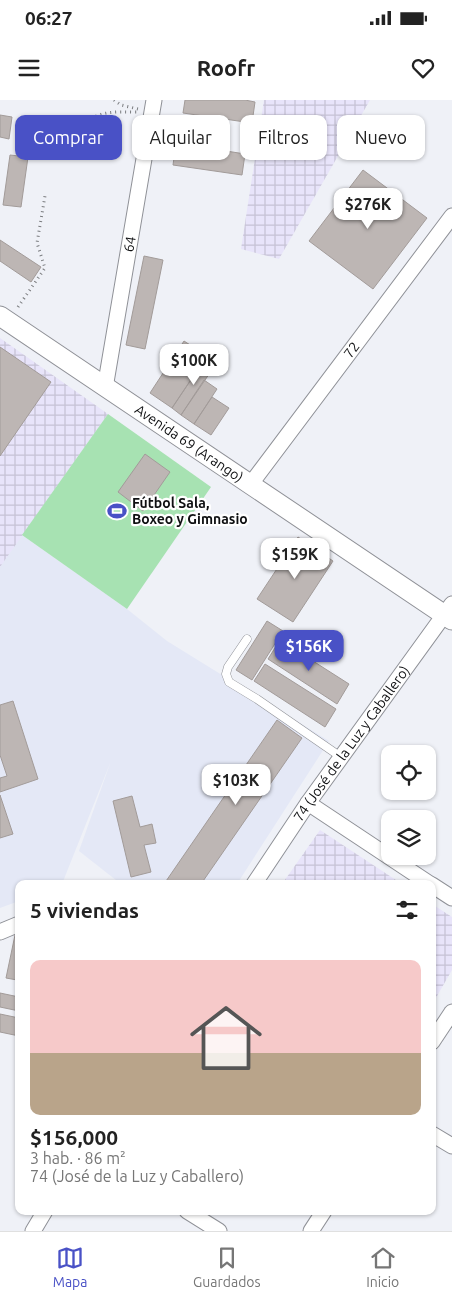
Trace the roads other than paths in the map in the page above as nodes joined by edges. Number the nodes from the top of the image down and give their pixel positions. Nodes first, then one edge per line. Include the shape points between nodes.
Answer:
1 (153, 106) edge
2 (450, 222) edge
3 (4, 319) edge
4 (105, 388) junction
5 (250, 485) junction
6 (449, 613) edge
7 (247, 639) dead end
8 (342, 757) junction
9 (308, 803) junction
10 (257, 880) edge
11 (424, 880) edge
12 (436, 888) edge
13 (452, 898) edge
14 (15, 926) edge
15 (0, 932) edge
16 (452, 1012) edge
17 (436, 1036) edge
18 (436, 1136) edge
19 (452, 1146) edge
20 (43, 1215) edge
21 (193, 1215) edge
22 (321, 1215) edge
23 (33, 1231) edge
24 (219, 1231) edge
25 (311, 1231) edge

1 - 4 street, 64
2 - 5 street, 72
3 - 4 street, Avenida 69 (Arango)
4 - 5 street, Avenida 69 (Arango)
5 - 6 street, Avenida 69 (Arango)
6 - 8 street, 74 (José de la Luz y Caballero)
7 - 8 lane via 228,667 229,682
8 - 9 street, 74 (José de la Luz y Caballero)
9 - 10 street, 74 (José de la Luz y Caballero)
9 - 11 street
12 - 13 street
14 - 15 street
16 - 17 street
18 - 19 street
20 - 23 street
21 - 24 street
22 - 25 street

